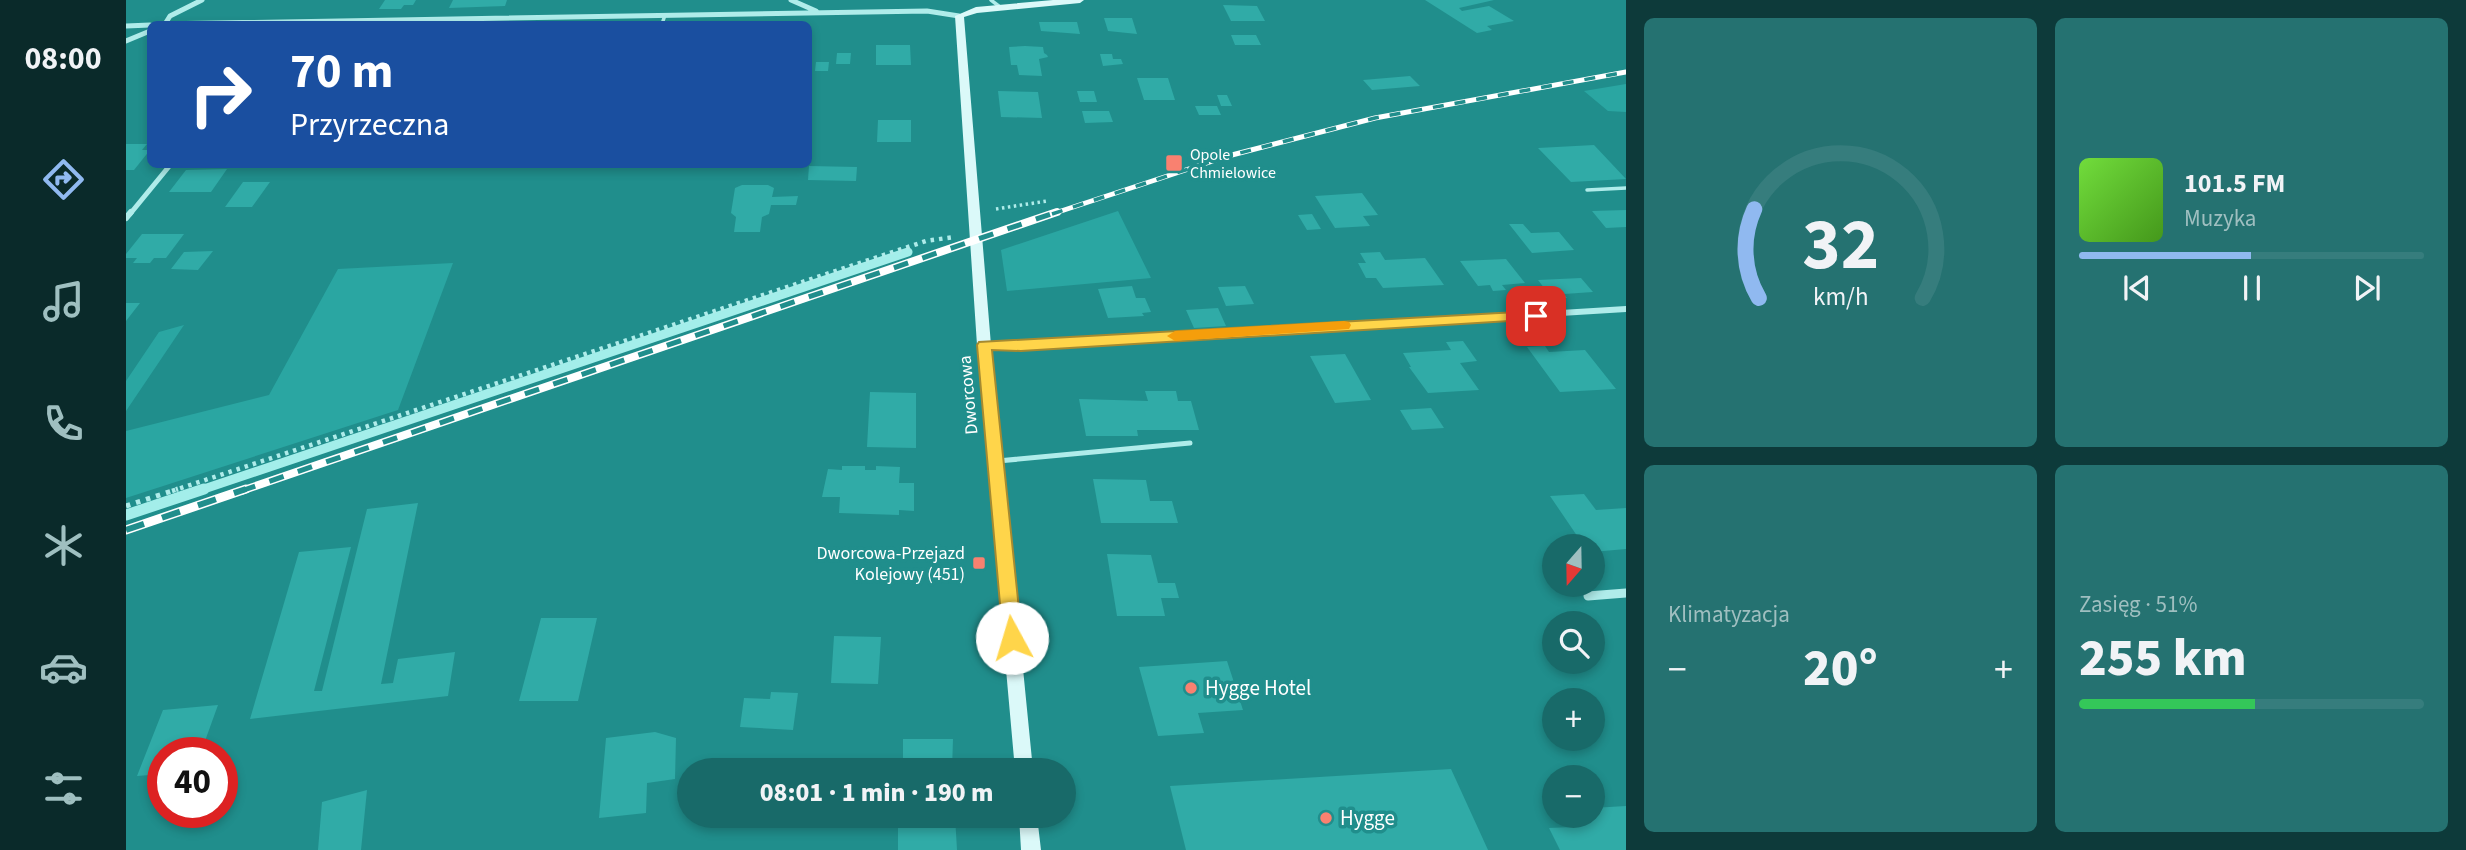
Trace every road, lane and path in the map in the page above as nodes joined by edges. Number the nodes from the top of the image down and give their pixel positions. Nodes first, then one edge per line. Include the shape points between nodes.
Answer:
1 (202, 0) edge
2 (791, 0) edge
3 (991, 0) edge
4 (1080, 0) edge
5 (1000, 7) junction
6 (820, 12) junction
7 (665, 15) junction
8 (959, 16) junction
9 (167, 21) edge
10 (383, 21) edge
11 (663, 21) edge
12 (147, 25) edge
13 (126, 26) edge
14 (147, 32) edge
15 (126, 41) edge
16 (168, 168) edge
17 (1626, 188) edge
18 (1587, 190) dead end
19 (1048, 201) dead end
20 (987, 210) dead end
21 (126, 218) edge
22 (976, 233) junction
23 (1626, 309) edge
24 (984, 345) junction
25 (1189, 443) dead end
26 (995, 461) junction
27 (126, 506) edge
28 (1626, 593) edge
29 (1605, 595) edge
30 (1023, 758) edge
31 (1029, 828) edge
32 (1031, 850) edge

1 - 9 street
2 - 6 street
3 - 5 lane
4 - 5 street
5 - 8 street
6 - 7 street
6 - 8 street via 927,11
7 - 10 street
7 - 11 lane
8 - 22 street, Dworcowa
12 - 13 street
14 - 15 street
16 - 21 street
17 - 18 lane
19 - 20 path
22 - 24 street, Dworcowa
22 - 27 path via 926,241
23 - 24 street
24 - 26 street, Dworcowa
25 - 26 lane
26 - 30 street, Dworcowa
28 - 29 street
31 - 32 street

